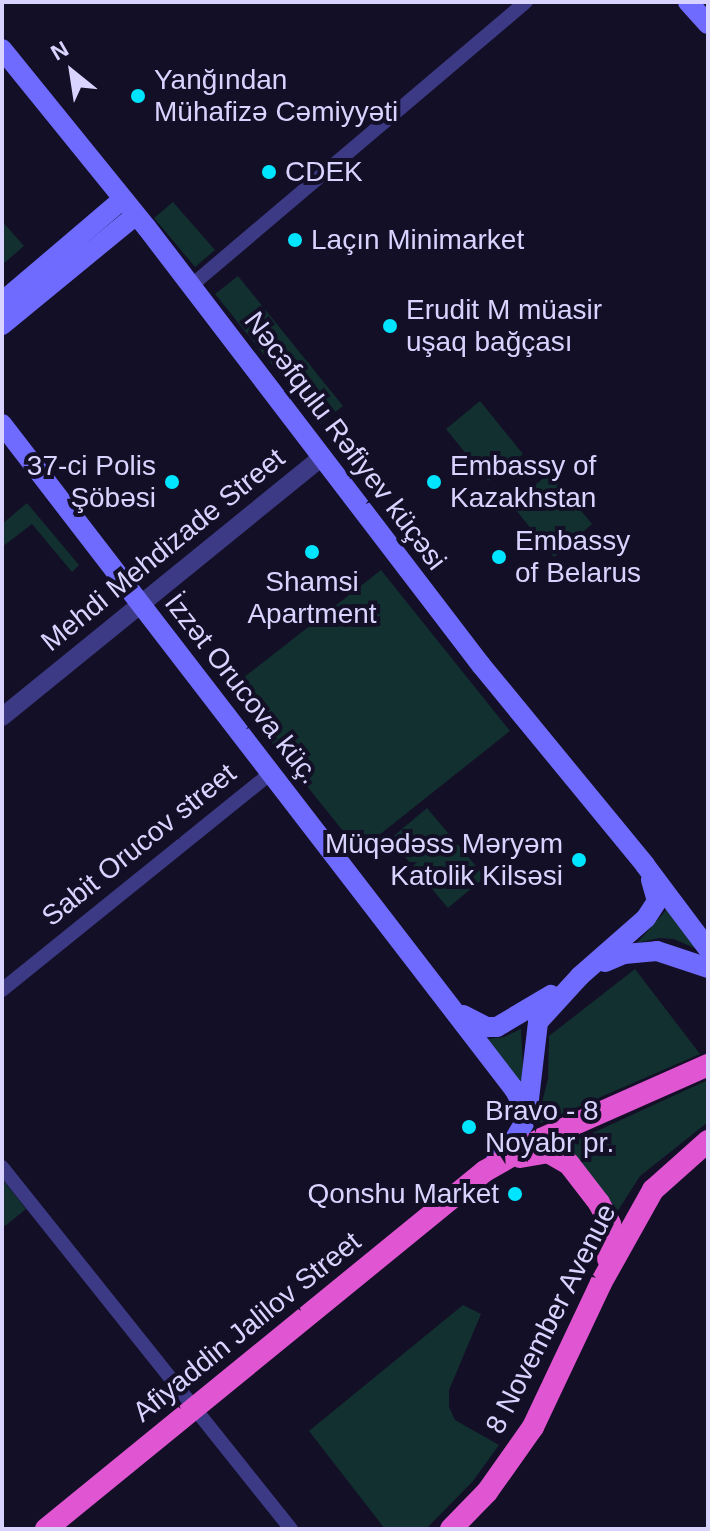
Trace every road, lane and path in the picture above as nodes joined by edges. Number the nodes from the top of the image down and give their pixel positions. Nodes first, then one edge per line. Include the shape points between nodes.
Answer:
1 (526, 2) edge
2 (688, 2) edge
3 (708, 24) edge
4 (2, 49) edge
5 (130, 207) junction
6 (192, 285) junction
7 (2, 302) edge
8 (2, 325) edge
9 (3, 428) edge
10 (322, 457) junction
11 (140, 605) junction
12 (2, 717) edge
13 (272, 772) junction
14 (645, 865) junction
15 (708, 949) edge
16 (708, 968) edge
17 (580, 976) junction
18 (2, 990) edge
19 (455, 1010) junction
20 (708, 1065) edge
21 (526, 1120) junction
22 (708, 1141) edge
23 (2, 1167) edge
24 (485, 1171) junction
25 (601, 1283) junction
26 (194, 1410) junction
27 (46, 1529) edge
28 (291, 1529) edge
29 (451, 1529) edge

1 - 6 street
2 - 3 main road
4 - 5 main road, Nəcəfqulu Rəfiyev küçəsi
5 - 6 main road, Nəcəfqulu Rəfiyev küçəsi
5 - 7 main road
5 - 8 main road
6 - 10 main road, Nəcəfqulu Rəfiyev küçəsi
9 - 11 main road, İzzət Orucova küç.
10 - 11 street, Mehdi Mehdizade Street
10 - 14 main road, Nəcəfqulu Rəfiyev küçəsi via 499,688
11 - 12 street, Mehdi Mehdizade Street
11 - 13 main road, İzzət Orucova küç.
13 - 18 street, Sabit Orucov street
13 - 19 main road, İzzət Orucova küç.
14 - 15 main road, Nəcəfqulu Rəfiyev küçəsi
14 - 17 main road via 656,891 653,909
16 - 17 main road via 673,954 641,950
17 - 19 main road via 497,1027
17 - 21 main road via 538,1022
19 - 21 main road, İzzət Orucova küç. via 514,1089
20 - 24 highway via 541,1139
21 - 24 main road via 510,1147
22 - 25 highway, 8 November Avenue via 653,1190
23 - 26 street
24 - 25 highway via 541,1152 569,1164 610,1224 612,1238
24 - 26 highway, Afiyaddin Jalilov Street
25 - 29 highway, 8 November Avenue via 533,1427 487,1492
26 - 27 highway, Afiyaddin Jalilov Street
26 - 28 street

